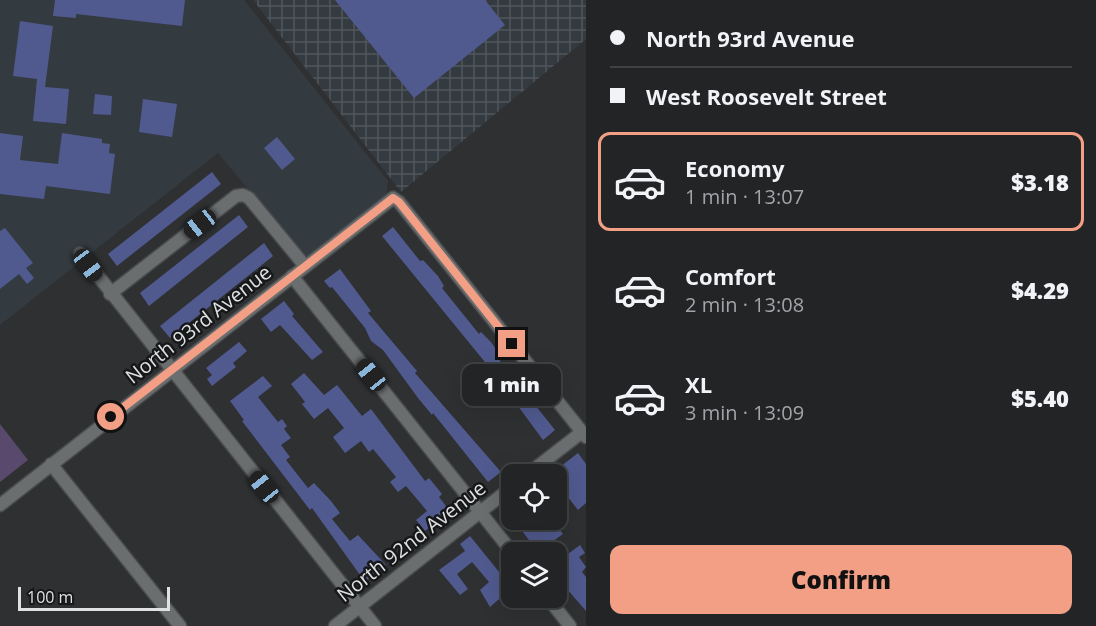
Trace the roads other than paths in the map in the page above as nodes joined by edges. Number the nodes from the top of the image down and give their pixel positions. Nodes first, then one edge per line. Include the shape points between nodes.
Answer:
1 (80, 253) dead end
2 (305, 266) junction
3 (292, 276) junction
4 (110, 294) junction
5 (170, 370) junction
6 (584, 435) edge
7 (51, 464) junction
8 (542, 464) edge
9 (501, 496) edge
10 (0, 505) edge
11 (480, 512) junction
12 (504, 542) edge
13 (359, 607) junction
14 (556, 608) edge
15 (180, 626) edge
16 (335, 626) edge
17 (375, 626) edge
18 (570, 626) edge

1 - 4 street
2 - 3 street, North 93rd Avenue
2 - 4 street via 249,198 236,196
2 - 6 street, North 93rd Avenue via 393,198
3 - 5 street, North 93rd Avenue
3 - 11 street
4 - 5 street
5 - 7 street, North 93rd Avenue
5 - 13 street
6 - 8 street
7 - 10 street, North 93rd Avenue
7 - 15 street
9 - 11 street, North 92nd Avenue
11 - 12 street
11 - 13 street, North 92nd Avenue
13 - 16 street, North 92nd Avenue
13 - 17 street
14 - 18 street

